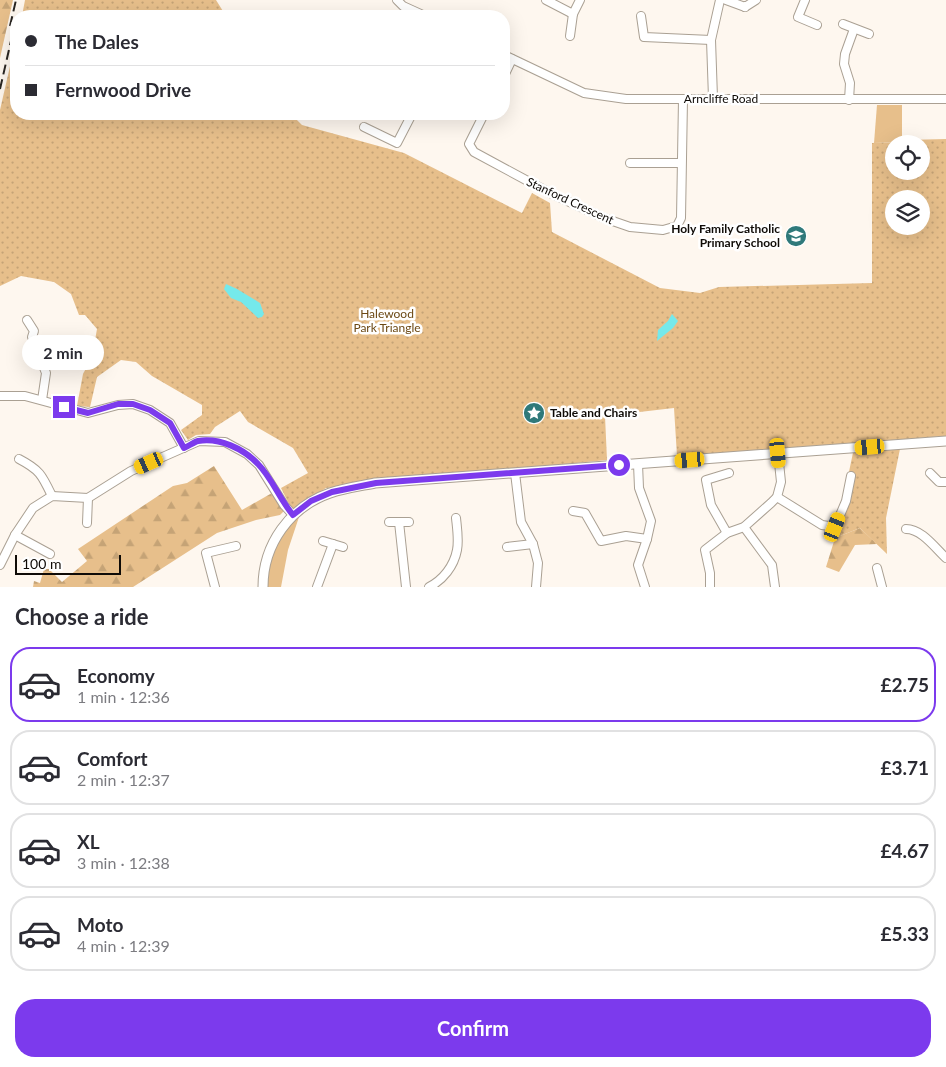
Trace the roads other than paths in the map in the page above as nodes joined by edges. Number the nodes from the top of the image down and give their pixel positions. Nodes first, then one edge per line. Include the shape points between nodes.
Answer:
1 (398, 0) edge
2 (546, 0) edge
3 (580, 0) edge
4 (720, 0) edge
5 (726, 0) edge
6 (756, 0) edge
7 (805, 0) edge
8 (408, 10) edge
9 (573, 14) junction
10 (641, 16) dead end
11 (843, 24) dead end
12 (817, 25) dead end
13 (854, 28) junction
14 (869, 34) dead end
15 (570, 36) dead end
16 (711, 40) junction
17 (512, 59) joint
18 (510, 63) edge
19 (713, 98) junction
20 (683, 99) junction
21 (946, 99) edge
22 (850, 100) junction
23 (409, 120) edge
24 (481, 120) edge
25 (364, 127) dead end
26 (682, 162) junction
27 (630, 163) dead end
28 (27, 320) dead end
29 (0, 396) edge
30 (42, 400) junction
31 (946, 441) edge
32 (184, 448) junction
33 (778, 453) junction
34 (19, 459) dead end
35 (638, 464) junction
36 (930, 472) dead end
37 (515, 473) junction
38 (729, 473) dead end
39 (698, 476) dead end
40 (851, 476) dead end
41 (706, 480) junction
42 (946, 482) edge
43 (52, 496) junction
44 (777, 497) junction
45 (88, 498) junction
46 (573, 511) dead end
47 (293, 515) junction
48 (456, 518) dead end
49 (389, 522) dead end
50 (399, 522) junction
51 (409, 522) dead end
52 (87, 524) dead end
53 (744, 527) junction
54 (906, 529) dead end
55 (727, 533) junction
56 (16, 535) junction
57 (647, 539) junction
58 (323, 541) dead end
59 (333, 544) junction
60 (533, 544) junction
61 (236, 546) dead end
62 (343, 547) dead end
63 (507, 547) dead end
64 (50, 554) dead end
65 (946, 558) edge
66 (0, 565) edge
67 (877, 568) dead end
68 (215, 587) edge
69 (263, 587) edge
70 (317, 587) edge
71 (406, 587) edge
72 (429, 587) edge
73 (536, 587) edge
74 (645, 587) edge
75 (710, 587) edge
76 (775, 587) edge
77 (882, 587) edge

1 - 8 street
2 - 9 street
3 - 9 street
4 - 16 street
5 - 6 street via 745,7
7 - 12 street via 798,18
9 - 15 street
10 - 16 street via 644,37
11 - 13 street
13 - 14 street
13 - 22 street via 844,64 850,84
16 - 19 street
17 - 18 street
17 - 20 street, Arncliffe Road via 584,93
19 - 20 street, Arncliffe Road
19 - 22 street, Arncliffe Road
20 - 26 street, Stanford Crescent
21 - 22 street, Arncliffe Road
23 - 25 street via 397,142
24 - 26 street, Stanford Crescent via 469,144 474,152 550,193 630,227 663,230 677,226
26 - 27 street
28 - 30 street via 34,331 32,337 46,373
29 - 30 street
30 - 32 street via 88,413 118,404 133,404 170,423
31 - 33 street
32 - 45 street via 132,471
32 - 47 street via 198,441 225,442 247,454 259,465
33 - 35 street
33 - 44 street via 781,482
34 - 43 street via 40,472
35 - 37 street
35 - 57 street via 640,488 651,521
36 - 42 street via 939,482
37 - 47 street via 376,483 322,496
37 - 60 street via 521,522
38 - 41 street
39 - 41 street
40 - 44 street via 846,501 835,527 822,525
41 - 55 street via 710,505
43 - 45 street
43 - 56 street via 33,508
44 - 53 street
45 - 52 street
46 - 57 street via 585,513 602,542 626,536
47 - 69 street via 273,543
48 - 72 street via 457,550 450,568
49 - 50 street
50 - 51 street
50 - 71 street
53 - 55 street
53 - 76 street via 772,565
54 - 65 street via 925,537
55 - 75 street via 705,550
56 - 64 street
56 - 66 street
57 - 74 street via 638,565
58 - 59 street
59 - 62 street
59 - 70 street
60 - 63 street
60 - 73 street via 538,563
61 - 68 street via 206,553
67 - 77 street

